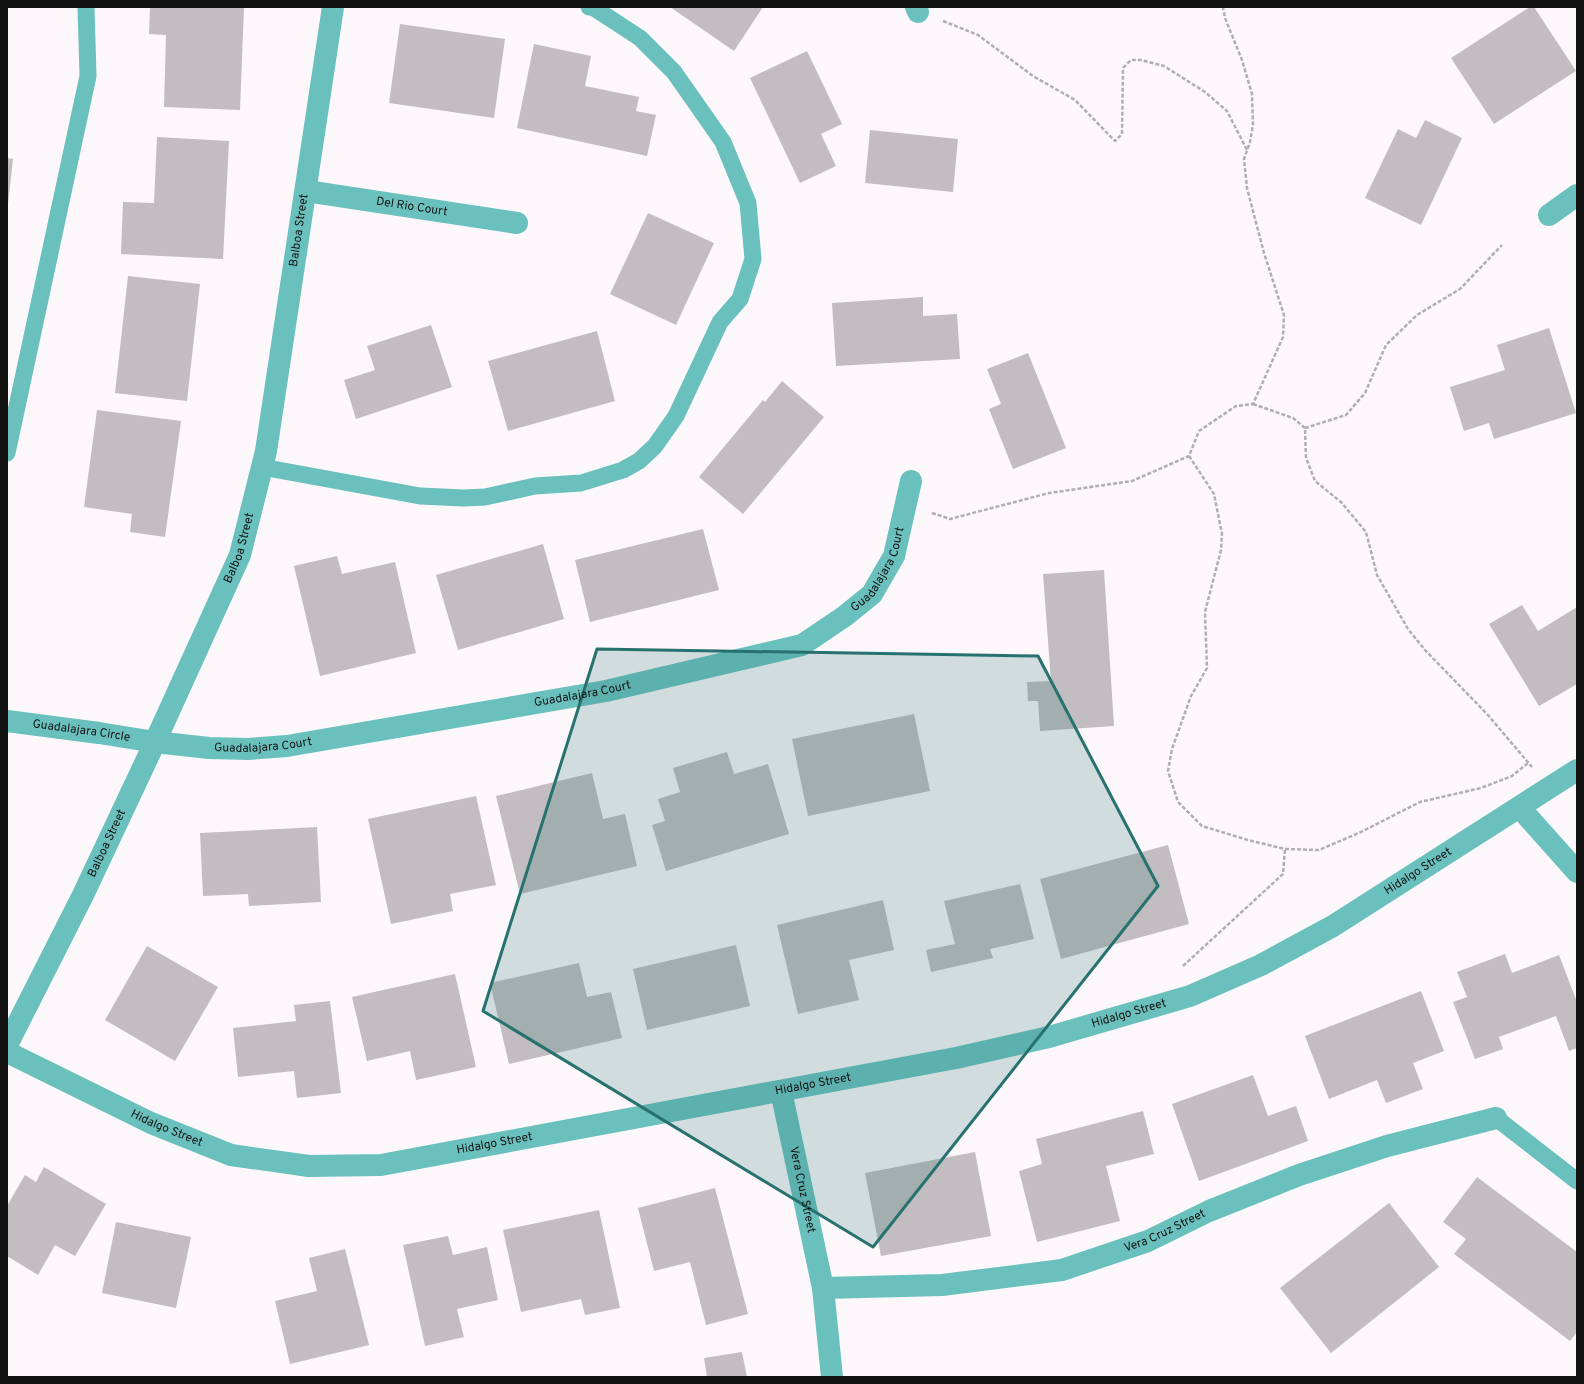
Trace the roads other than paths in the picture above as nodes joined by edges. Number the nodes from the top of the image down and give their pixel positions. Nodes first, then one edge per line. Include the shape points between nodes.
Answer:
1 (86, 7) edge
2 (333, 7) edge
3 (589, 7) edge
4 (306, 191) junction
5 (1577, 195) edge
6 (1549, 215) dead end
7 (517, 223) dead end
8 (7, 453) edge
9 (262, 467) junction
10 (911, 481) dead end
11 (7, 721) edge
12 (155, 742) junction
13 (1577, 770) edge
14 (1520, 808) junction
15 (1577, 872) edge
16 (7, 1045) edge
17 (7, 1052) edge
18 (781, 1090) junction
19 (1496, 1118) joint
20 (1577, 1181) edge
21 (824, 1288) junction
22 (832, 1377) edge

1 - 8 lane via 88,76
2 - 4 street, Balboa Street
3 - 9 lane via 640,38 674,72 723,142 748,203 752,259 740,299 720,322 676,416 655,446 639,461 623,470 581,483 535,486 485,497 420,496
4 - 7 street, Del Rio Court
4 - 9 street, Balboa Street
5 - 6 street
9 - 12 street, Balboa Street via 240,555
10 - 12 street, Guadalajara Court via 894,556 872,594 802,645 606,691 287,746 248,749
11 - 12 street, Guadalajara Circle
12 - 16 street, Balboa Street via 83,895
13 - 14 street, Hidalgo Street
14 - 15 street
14 - 18 street, Hidalgo Street via 1333,926 1261,965 1190,996 1049,1037 956,1058
17 - 18 street, Hidalgo Street via 152,1123 231,1155 309,1166 381,1165
18 - 21 street, Vera Cruz Street
19 - 20 lane
19 - 21 street, Vera Cruz Street via 1387,1146 1299,1175 1209,1211 1148,1241 1062,1270 942,1285
21 - 22 street, Vera Cruz Street

